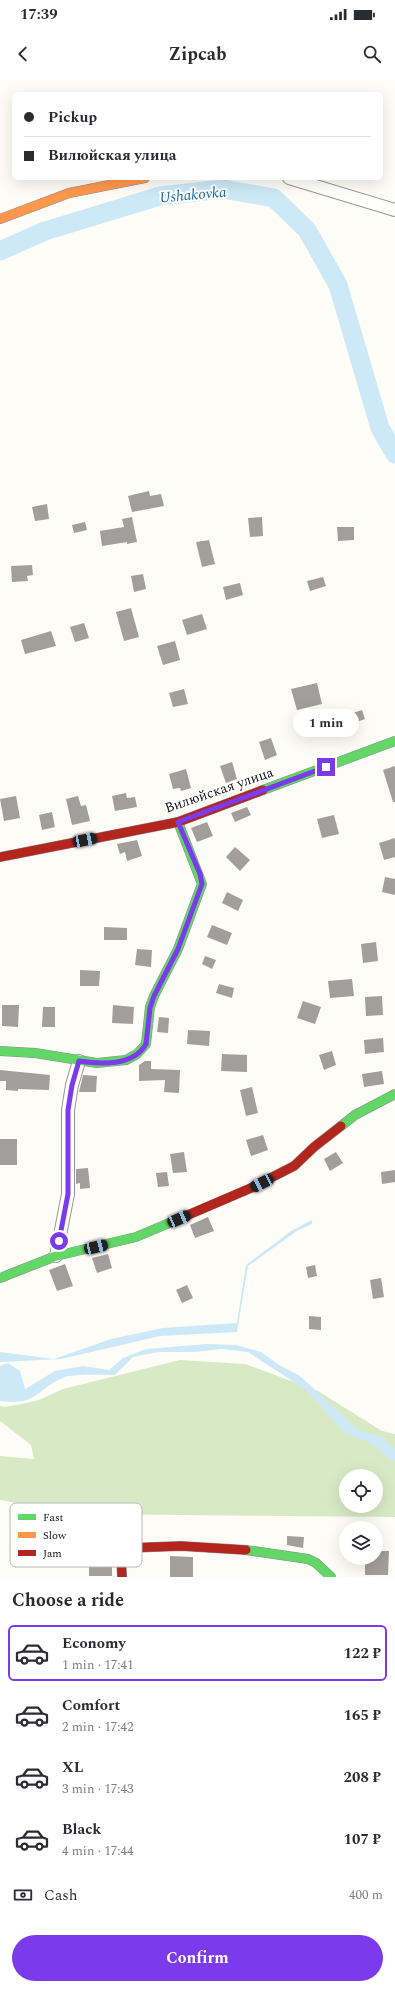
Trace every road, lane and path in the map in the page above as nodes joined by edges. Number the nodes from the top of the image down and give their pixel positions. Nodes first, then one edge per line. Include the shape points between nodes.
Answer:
1 (135, 180) edge
2 (296, 180) edge
3 (395, 210) edge
4 (0, 219) edge
5 (395, 741) edge
6 (178, 822) junction
7 (0, 857) edge
8 (0, 1050) edge
9 (79, 1061) junction
10 (395, 1094) edge
11 (56, 1256) junction
12 (0, 1278) edge
13 (142, 1547) edge
14 (122, 1567) edge
15 (122, 1577) edge
16 (331, 1577) edge

1 - 4 street via 69,193
2 - 3 street
5 - 6 street, Вилюйская улица
6 - 7 street, Вилюйская улица
6 - 9 street via 202,884 178,949 154,996 146,1044 138,1054 127,1059 110,1063
8 - 9 street
9 - 11 street via 68,1110 68,1194
10 - 11 street via 355,1115 294,1166 251,1188 136,1237
11 - 12 street
13 - 16 street via 243,1549 309,1559 321,1565
14 - 15 street

